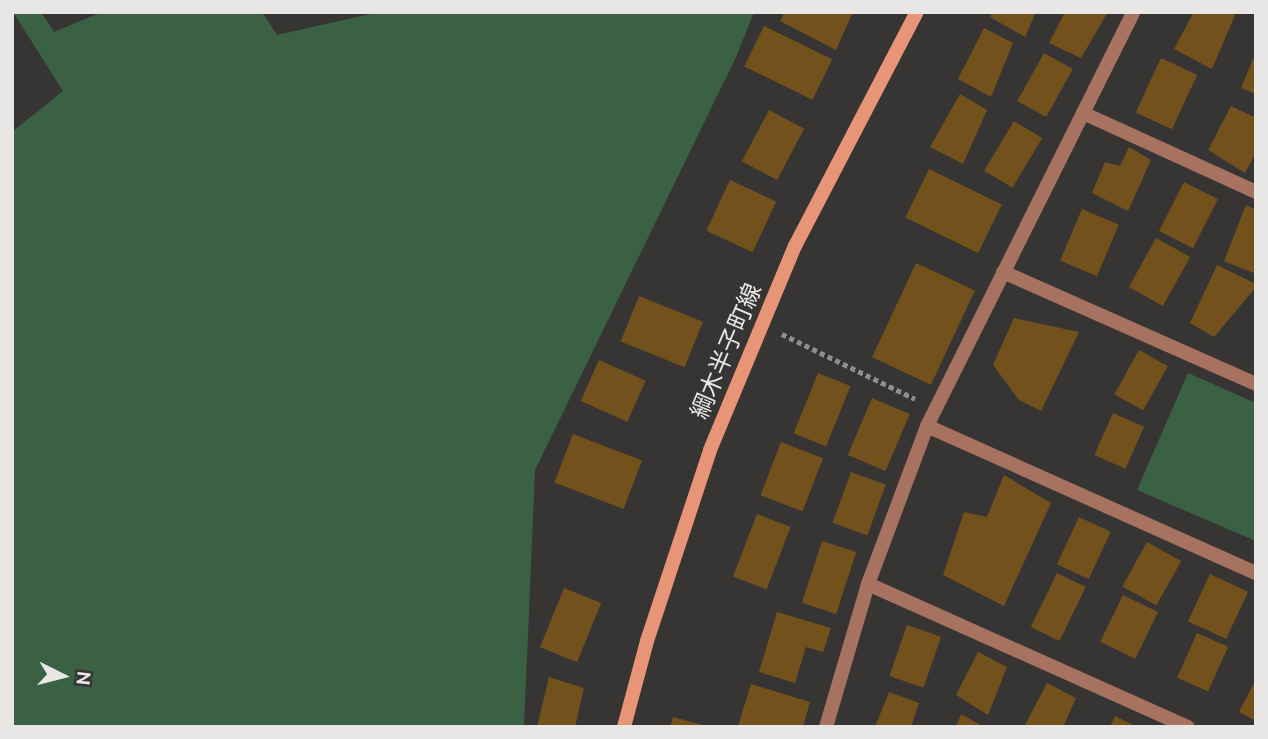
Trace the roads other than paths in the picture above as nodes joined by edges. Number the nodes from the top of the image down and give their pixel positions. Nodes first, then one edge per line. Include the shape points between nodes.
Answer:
1 (917, 12) edge
2 (1133, 12) edge
3 (1083, 113) junction
4 (1256, 192) edge
5 (1003, 272) junction
6 (1256, 384) edge
7 (927, 426) junction
8 (1256, 573) edge
9 (868, 584) junction
10 (624, 727) edge
11 (826, 727) edge
12 (1188, 727) edge

1 - 10 street, 綱木半子町線 via 795,246 710,450
2 - 3 street
3 - 4 street
3 - 5 street
5 - 6 street
5 - 7 street
7 - 8 street
7 - 9 street
9 - 11 street
9 - 12 street

